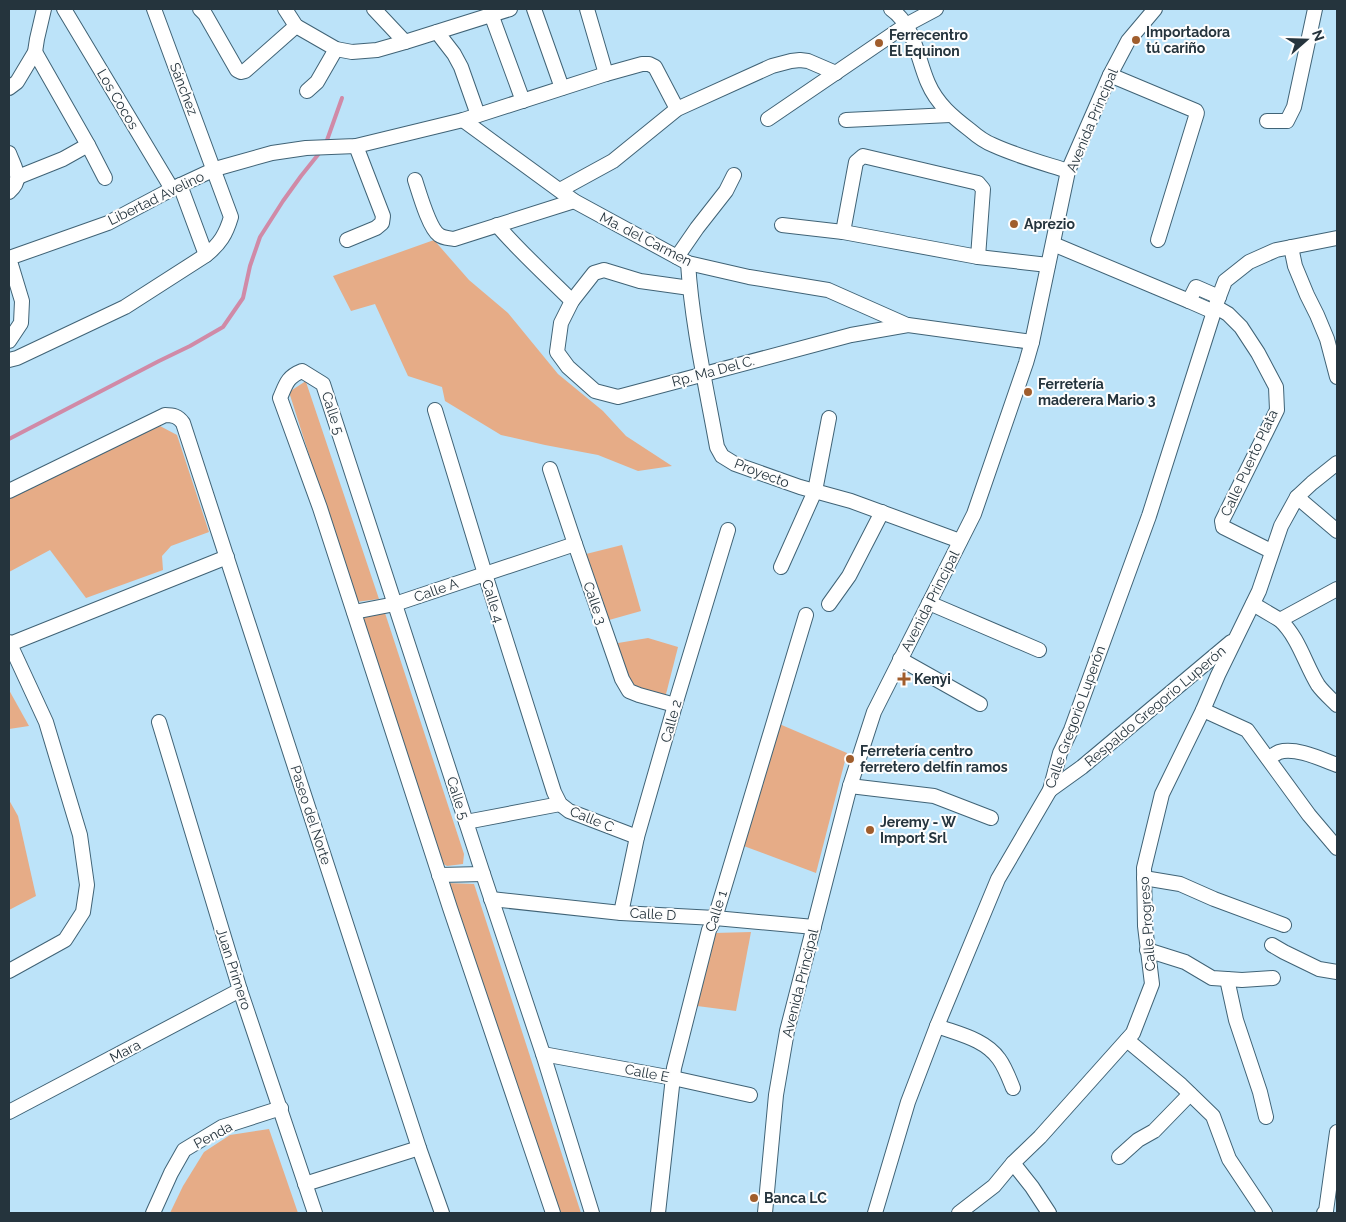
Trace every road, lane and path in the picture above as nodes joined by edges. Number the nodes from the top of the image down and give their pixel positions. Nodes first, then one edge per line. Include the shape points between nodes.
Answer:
1 (44, 9) edge
2 (64, 9) edge
3 (154, 9) edge
4 (200, 9) edge
5 (284, 9) edge
6 (374, 9) edge
7 (510, 9) edge
8 (534, 9) edge
9 (587, 9) edge
10 (891, 9) edge
11 (936, 9) edge
12 (1155, 9) edge
13 (1316, 9) edge
14 (491, 14) junction
15 (906, 25) junction
16 (296, 26) junction
17 (437, 32) junction
18 (405, 42) junction
19 (336, 49) junction
20 (35, 52) junction
21 (836, 73) junction
22 (606, 74) junction
23 (1110, 75) junction
24 (9, 88) edge
25 (562, 88) junction
26 (307, 91) dead end
27 (523, 101) junction
28 (677, 109) junction
29 (478, 115) junction
30 (950, 115) junction
31 (768, 119) dead end
32 (463, 120) junction
33 (846, 120) dead end
34 (1267, 121) dead end
35 (88, 145) junction
36 (356, 146) junction
37 (9, 153) edge
38 (215, 169) junction
39 (1068, 172) junction
40 (734, 176) dead end
41 (105, 178) dead end
42 (415, 180) dead end
43 (14, 185) edge
44 (176, 187) junction
45 (560, 190) junction
46 (574, 200) junction
47 (782, 224) dead end
48 (497, 225) junction
49 (843, 232) junction
50 (1337, 238) edge
51 (348, 240) dead end
52 (1158, 240) dead end
53 (1053, 244) junction
54 (1291, 247) junction
55 (206, 255) junction
56 (978, 257) junction
57 (9, 258) edge
58 (683, 260) junction
59 (1048, 265) junction
60 (690, 288) junction
61 (572, 301) junction
62 (1216, 305) junction
63 (908, 325) junction
64 (9, 341) edge
65 (1032, 342) junction
66 (9, 360) edge
67 (704, 373) junction
68 (1337, 377) edge
69 (435, 410) dead end
70 (829, 418) dead end
71 (1337, 463) edge
72 (550, 469) dead end
73 (9, 491) edge
74 (815, 491) junction
75 (1297, 497) junction
76 (882, 512) junction
77 (728, 530) dead end
78 (1337, 531) edge
79 (960, 541) junction
80 (575, 544) junction
81 (1271, 551) junction
82 (227, 557) junction
83 (781, 567) dead end
84 (485, 574) junction
85 (1337, 589) edge
86 (929, 603) junction
87 (395, 604) junction
88 (829, 604) dead end
89 (1253, 604) junction
90 (354, 612) junction
91 (806, 615) dead end
92 (1280, 620) junction
93 (1236, 639) junction
94 (9, 643) edge
95 (1039, 650) dead end
96 (900, 660) junction
97 (980, 704) dead end
98 (675, 705) junction
99 (1337, 706) edge
100 (1203, 710) junction
101 (159, 722) dead end
102 (1268, 758) junction
103 (1337, 764) edge
104 (850, 786) junction
105 (1050, 790) junction
106 (557, 798) junction
107 (991, 818) dead end
108 (466, 822) junction
109 (637, 837) junction
110 (1337, 848) edge
111 (439, 874) junction
112 (483, 874) junction
113 (1144, 878) junction
114 (491, 899) junction
115 (621, 913) junction
116 (715, 918) junction
117 (1284, 925) dead end
118 (814, 927) junction
119 (1272, 945) dead end
120 (1147, 950) junction
121 (9, 972) edge
122 (1337, 972) edge
123 (1273, 978) dead end
124 (1227, 979) junction
125 (240, 990) junction
126 (937, 1026) junction
127 (1127, 1040) junction
128 (543, 1054) junction
129 (673, 1078) junction
130 (1013, 1088) dead end
131 (1190, 1094) junction
132 (750, 1095) dead end
133 (281, 1108) junction
134 (9, 1112) edge
135 (1266, 1117) dead end
136 (1337, 1132) edge
137 (419, 1148) junction
138 (1119, 1157) dead end
139 (1013, 1164) junction
140 (305, 1184) junction
141 (153, 1213) edge
142 (315, 1213) edge
143 (442, 1213) edge
144 (553, 1213) edge
145 (592, 1213) edge
146 (658, 1213) edge
147 (765, 1213) edge
148 (875, 1213) edge
149 (959, 1213) edge
150 (1049, 1213) edge
151 (1265, 1213) edge
152 (1324, 1213) edge

1 - 20 street
2 - 44 street, Los Cocos
3 - 38 street, Sánchez
4 - 16 street via 241,72
5 - 16 street
6 - 18 street
7 - 14 street
8 - 25 street
9 - 22 street
10 - 15 street
11 - 15 street
12 - 23 street, Avenida Principal via 1128,41
13 - 34 street via 1294,107 1287,121
14 - 17 street
14 - 27 street
15 - 21 street
15 - 30 street via 928,84
16 - 19 street
17 - 18 street
17 - 29 street via 461,67
18 - 19 street via 377,50 352,52
19 - 26 street via 317,82
20 - 24 street via 18,82
20 - 35 street
21 - 28 street via 808,61 791,61 772,66
21 - 31 street
22 - 25 street, Libertad Avelino
22 - 28 street, Libertad Avelino via 649,64 655,67
23 - 39 street, Avenida Principal
23 - 52 street via 1197,112
25 - 27 street, Libertad Avelino
27 - 29 street, Libertad Avelino
28 - 45 street via 612,161
29 - 32 street, Libertad Avelino
30 - 33 street
30 - 39 street via 991,144
32 - 36 street, Libertad Avelino
32 - 45 street, Ma. del Carmen
35 - 41 street
35 - 43 street
36 - 38 street, Libertad Avelino via 272,153
36 - 51 street via 382,216 382,224
37 - 43 street
38 - 44 street, Libertad Avelino
38 - 55 street, Sánchez via 231,217 218,246
39 - 53 street, Avenida Principal
40 - 58 street via 726,192 701,223
42 - 48 street via 438,235 454,239
44 - 55 street, Los Cocos
44 - 57 street, Libertad Avelino via 108,223
45 - 46 street, Ma. del Carmen
46 - 48 street
46 - 58 street, Ma. del Carmen
47 - 49 street
48 - 61 street
49 - 56 street
49 - 56 street via 856,162 863,156 972,181 981,186
50 - 54 street, Calle Gregorio Luperón
53 - 59 street, Avenida Principal
53 - 62 street via 1189,301 1196,288
54 - 62 street, Calle Gregorio Luperón via 1249,262 1225,281
54 - 68 street via 1295,266 1327,339
55 - 66 street, Sánchez via 125,307
56 - 59 street
57 - 64 street via 22,301 21,323
58 - 60 street, Proyecto
58 - 63 street, Ma. del Carmen via 749,277 828,290
59 - 65 street, Avenida Principal
60 - 61 street via 604,270 594,272
60 - 67 street, Proyecto
61 - 67 street, Rp. Ma Del C. via 561,323 557,352 568,368 595,391 618,396
62 - 81 street, Calle Puerto Plata via 1241,327 1258,352 1276,387 1277,410 1222,524
62 - 105 street, Calle Gregorio Luperón via 1149,516 1060,753
63 - 65 street
63 - 67 street, Rp. Ma Del C. via 850,335
65 - 79 street, Avenida Principal via 974,514
67 - 74 street, Proyecto via 717,447 722,456 769,477
69 - 84 street, Calle 4
70 - 74 street
71 - 75 street
72 - 80 street, Calle 3
73 - 82 street, Paseo del Norte via 165,415 172,415 183,423
74 - 76 street, Proyecto
74 - 83 street
75 - 78 street
75 - 81 street, Calle Progreso
76 - 79 street, Proyecto
76 - 88 street via 849,576
77 - 98 street, Calle 2
79 - 86 street, Avenida Principal
80 - 84 street, Calle A
80 - 98 street, Calle 3 via 622,679 629,690 639,695
81 - 89 street, Calle Progreso
82 - 94 street
82 - 137 street, Paseo del Norte
84 - 87 street, Calle A
84 - 106 street, Calle 4
85 - 92 street
86 - 95 street
86 - 96 street, Avenida Principal
87 - 90 street, Calle A
87 - 90 street, Calle 5 via 323,384 302,371 287,381 280,398
87 - 108 street, Calle 5
89 - 92 street
89 - 93 street, Calle Progreso
90 - 111 street
91 - 116 street, Calle 1
92 - 99 street via 1319,685
93 - 100 street, Calle Progreso
93 - 105 street, Respaldo Gregorio Luperón
94 - 121 street via 46,722 80,835 87,885 83,912 65,940
96 - 97 street
96 - 104 street, Avenida Principal via 874,712
98 - 109 street, Calle 2
100 - 102 street via 1247,730
100 - 113 street, Calle Progreso via 1162,794
101 - 125 street, Juan Primero
102 - 103 street via 1291,751
102 - 110 street
104 - 107 street via 934,796
104 - 118 street, Avenida Principal
105 - 126 street, Calle Gregorio Luperón via 998,879
106 - 108 street
106 - 109 street, Calle C via 569,810
108 - 112 street, Calle 5
109 - 115 street, Calle 2
111 - 112 street
111 - 144 street
112 - 114 street, Calle 5
113 - 117 street via 1180,884
113 - 120 street, Calle Progreso
114 - 115 street, Calle D
114 - 128 street, Calle 5
115 - 116 street, Calle D
116 - 118 street, Calle D
116 - 129 street, Calle 1 via 709,930
118 - 147 street, Avenida Principal via 787,1031 777,1086
119 - 122 street via 1319,969
120 - 124 street via 1185,962 1212,978
120 - 127 street, Calle Progreso via 1152,984 1133,1033
123 - 124 street
124 - 135 street
125 - 133 street, Juan Primero
125 - 134 street, Mara
126 - 130 street via 974,1039 990,1049 999,1058
126 - 148 street, Calle Gregorio Luperón via 908,1102
127 - 131 street
127 - 139 street, Calle Progreso
128 - 129 street, Calle E
128 - 145 street, Calle 5
129 - 132 street, Calle E
129 - 146 street, Calle 1
131 - 138 street via 1154,1131
131 - 151 street via 1214,1116 1229,1160
133 - 140 street, Juan Primero
133 - 141 street, Penda via 222,1127 184,1150
136 - 152 street
137 - 140 street
137 - 143 street, Paseo del Norte
139 - 149 street, Calle Progreso via 994,1186
139 - 150 street
140 - 142 street, Juan Primero

